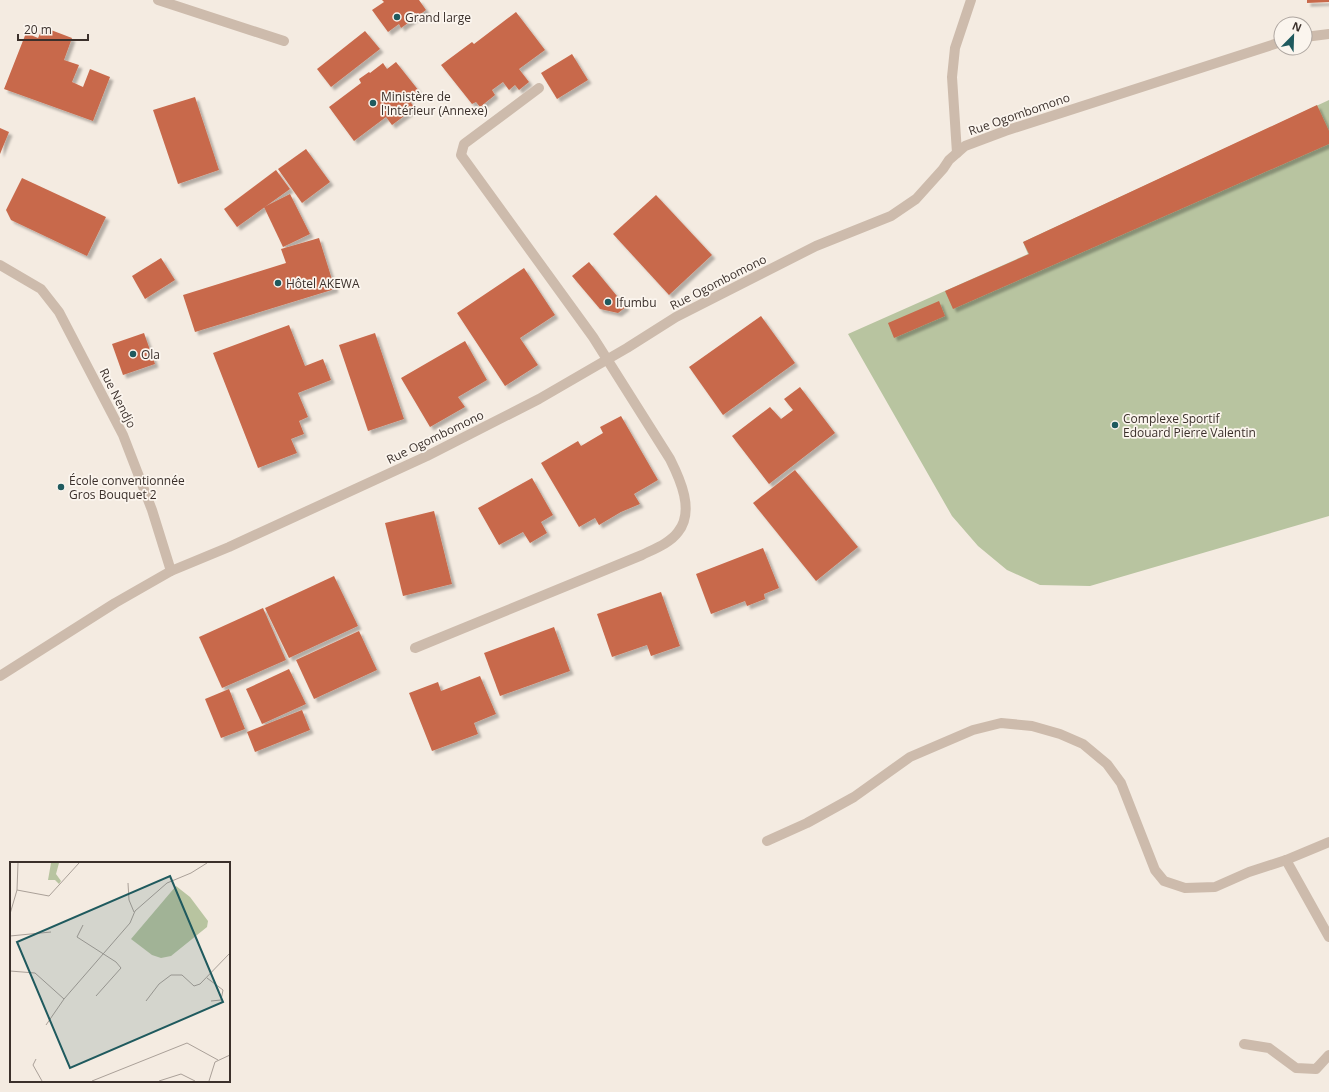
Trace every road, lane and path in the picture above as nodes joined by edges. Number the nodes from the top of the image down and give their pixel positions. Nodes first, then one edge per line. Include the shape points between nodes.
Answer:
1 (158, 0) edge
2 (972, 0) edge
3 (1329, 34) edge
4 (1313, 35) edge
5 (284, 41) dead end
6 (1273, 45) edge
7 (539, 88) dead end
8 (957, 153) junction
9 (0, 265) edge
10 (608, 359) junction
11 (171, 571) junction
12 (415, 648) dead end
13 (0, 676) edge
14 (767, 841) dead end
15 (1329, 842) edge
16 (1286, 860) junction
17 (1329, 937) edge
18 (1244, 1044) dead end
19 (1329, 1054) edge

1 - 5 street
2 - 8 street via 955,48 953,70
3 - 4 street
6 - 8 street, Rue Ogombomono via 1005,131 965,146
7 - 10 street via 464,144 462,155
8 - 10 street, Rue Ogombomono via 916,199 891,216 816,246 703,303
9 - 11 street, Rue Nendjo via 41,289 59,312 123,436 152,510
10 - 11 street, Rue Ogombomono via 539,399 427,456
10 - 12 street via 680,479 685,499 684,517 678,532 663,545 642,555
11 - 13 street, Rue Ogombomono
14 - 16 street via 854,797 910,757 973,730 1001,723 1032,726 1060,734 1083,744 1107,764 1121,783 1155,870 1164,881 1185,888 1215,887
15 - 16 street
16 - 17 street
18 - 19 street via 1269,1048 1296,1068 1316,1069

